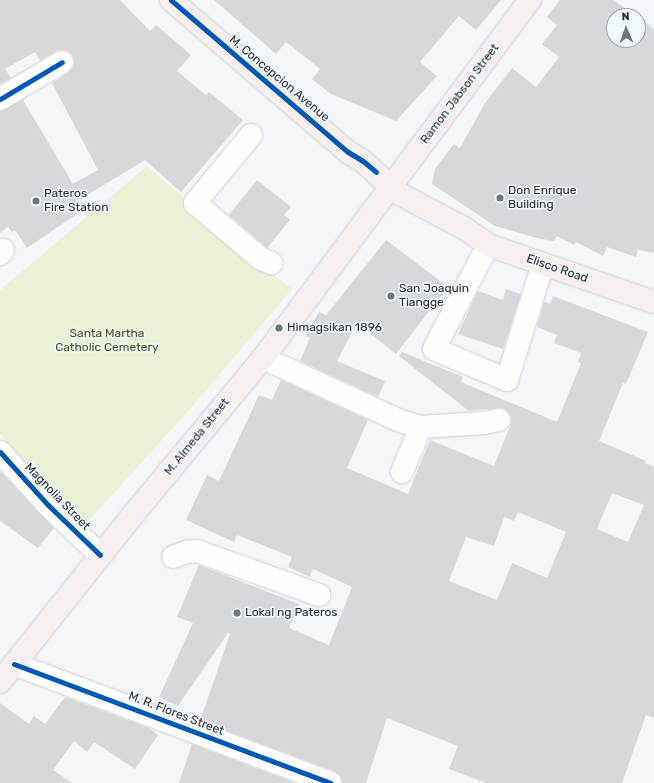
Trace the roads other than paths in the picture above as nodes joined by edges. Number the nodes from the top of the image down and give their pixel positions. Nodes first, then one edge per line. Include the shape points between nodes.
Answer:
1 (171, 0) edge
2 (530, 0) edge
3 (62, 62) dead end
4 (0, 99) edge
5 (251, 135) dead end
6 (390, 189) junction
7 (464, 228) junction
8 (488, 245) junction
9 (271, 263) dead end
10 (542, 264) junction
11 (654, 286) edge
12 (654, 302) edge
13 (262, 358) junction
14 (499, 420) dead end
15 (421, 427) junction
16 (0, 452) edge
17 (402, 472) dead end
18 (100, 555) junction
19 (173, 557) dead end
20 (319, 595) dead end
21 (14, 664) junction
22 (0, 682) edge
23 (330, 783) edge

1 - 6 main road, M. Concepcion Avenue via 352,155 356,164 370,178 383,189
2 - 6 main road, Ramon Jabson Street
3 - 4 street
5 - 9 street via 195,203 261,259
6 - 7 main road, Elisco Road
6 - 13 main road, M. Almeda Street
7 - 8 main road, Elisco Road
7 - 11 main road, Elisco Road via 486,230
8 - 10 main road, Elisco Road
8 - 10 street via 434,349 507,380
10 - 12 main road, Elisco Road
13 - 15 street via 400,421
13 - 18 main road, M. Almeda Street
14 - 15 street
15 - 17 street
16 - 18 street, Magnolia Street via 48,505
18 - 21 main road, M. Almeda Street
19 - 20 street via 196,551
21 - 22 main road, M. Almeda Street
21 - 23 street, M. R. Flores Street

